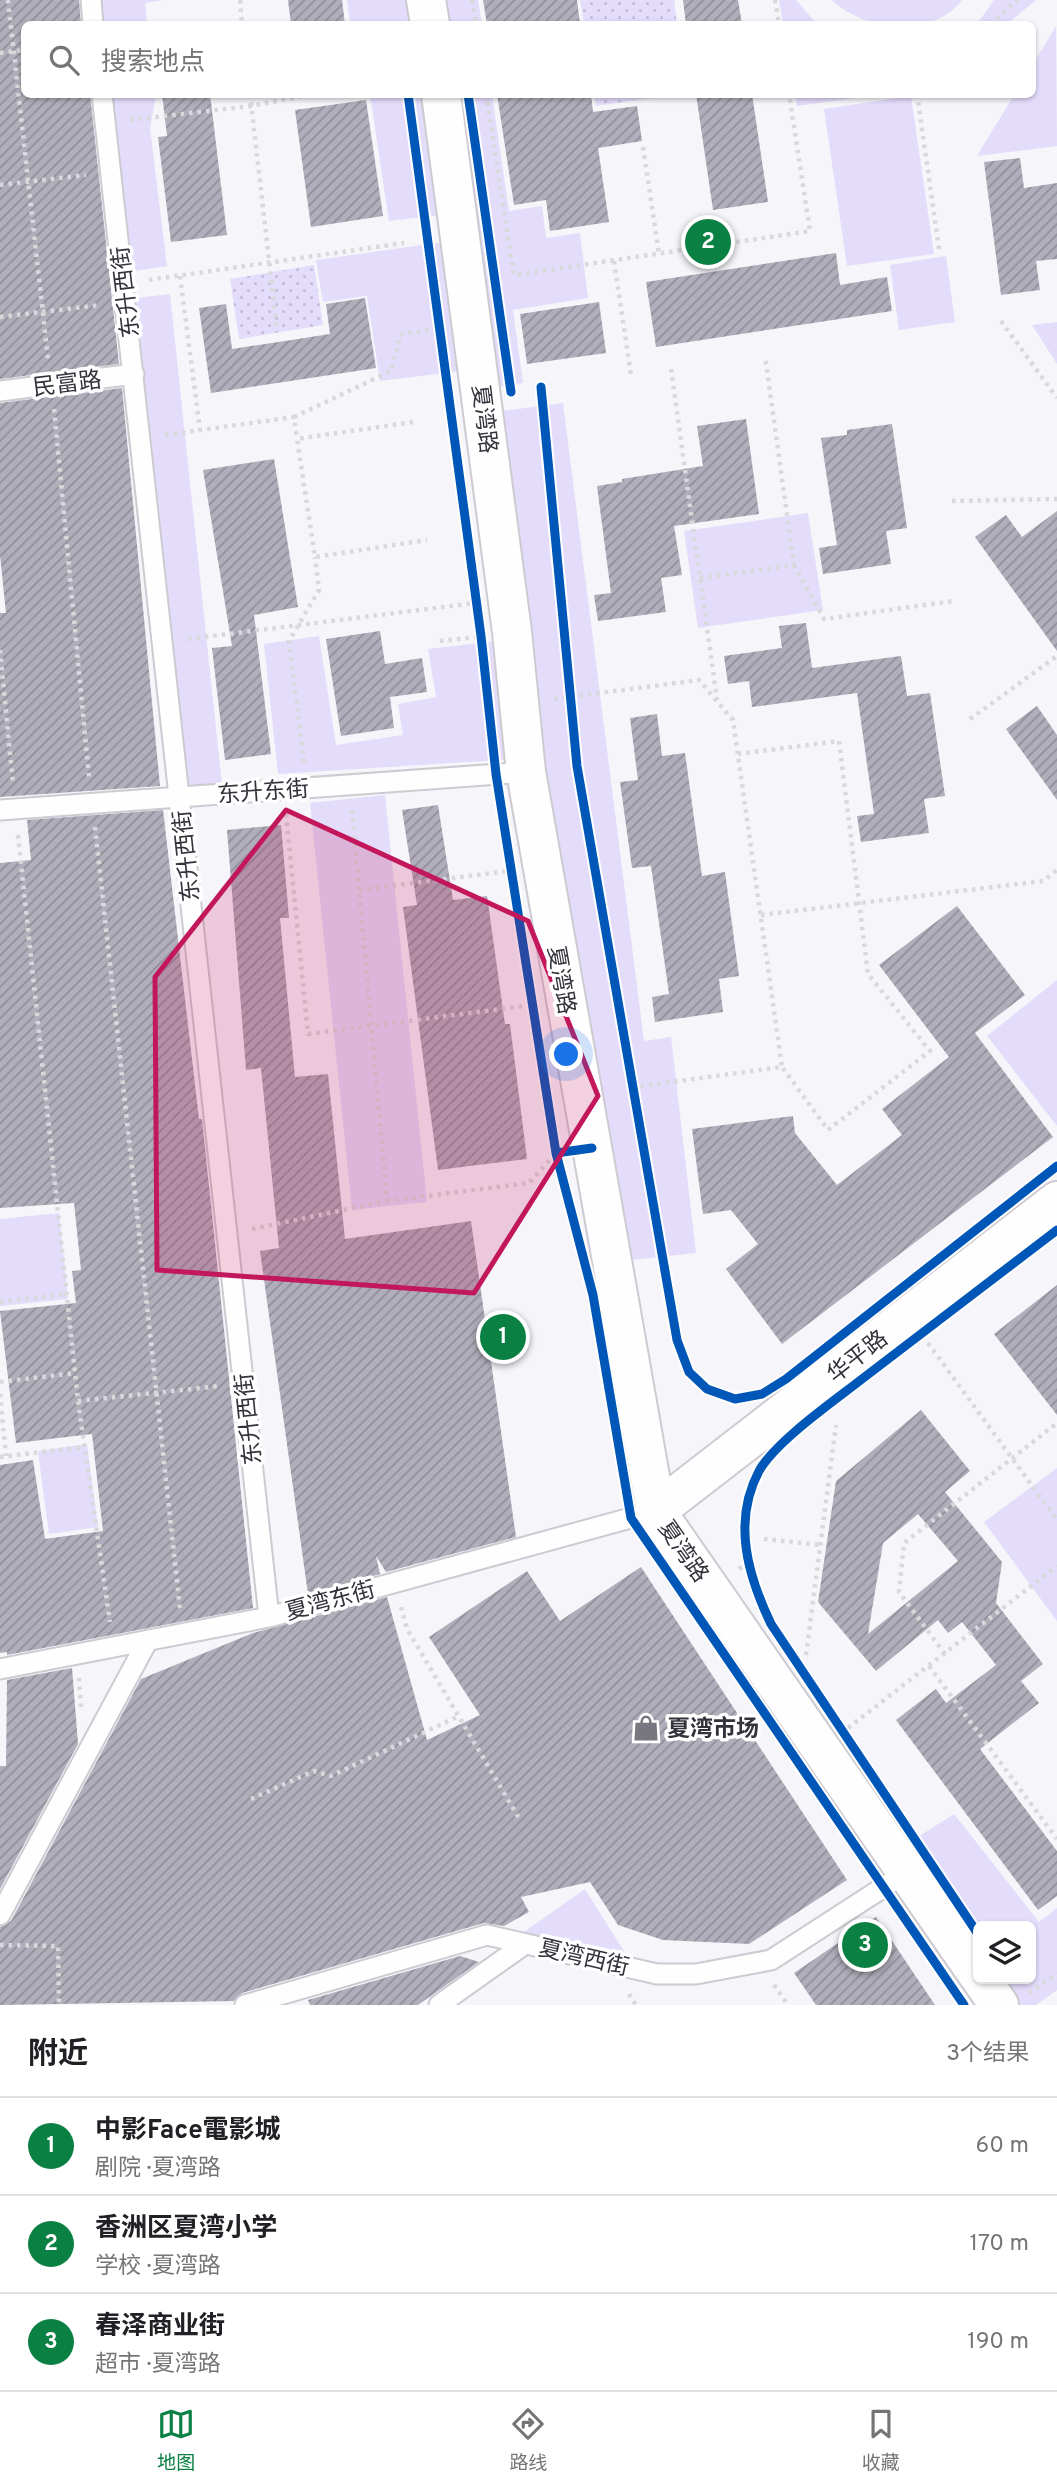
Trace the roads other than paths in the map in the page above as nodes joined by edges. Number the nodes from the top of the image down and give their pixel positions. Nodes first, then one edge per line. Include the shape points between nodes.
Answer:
1 (91, 0) edge
2 (426, 0) edge
3 (93, 21) edge
4 (430, 21) edge
5 (102, 98) edge
6 (442, 98) edge
7 (134, 374) junction
8 (0, 391) edge
9 (526, 772) junction
10 (180, 797) junction
11 (8, 809) edge
12 (1057, 1201) edge
13 (656, 1511) junction
14 (269, 1617) junction
15 (148, 1640) junction
16 (0, 1669) edge
17 (906, 1872) junction
18 (0, 1915) edge
19 (525, 1944) junction
20 (1004, 1992) edge
21 (245, 2005) edge
22 (439, 2005) edge

1 - 3 lane
2 - 4 street
5 - 7 lane, 东升西街
6 - 9 street, 夏湾路
7 - 8 lane, 民富路
7 - 10 lane, 东升西街
9 - 10 lane, 东升东街
9 - 13 street, 夏湾路 via 574,1151
10 - 11 lane, 东升东街
10 - 14 lane, 东升西街
12 - 13 street, 华平路
13 - 14 lane, 夏湾东街
13 - 17 street, 夏湾路
14 - 15 lane, 夏湾东街
15 - 16 lane, 夏湾东街
15 - 18 lane
17 - 19 lane, 夏湾西街 via 771,1960 696,1975 657,1975
17 - 20 street, 夏湾路
19 - 21 lane, 夏湾西街 via 486,1935
19 - 22 lane

